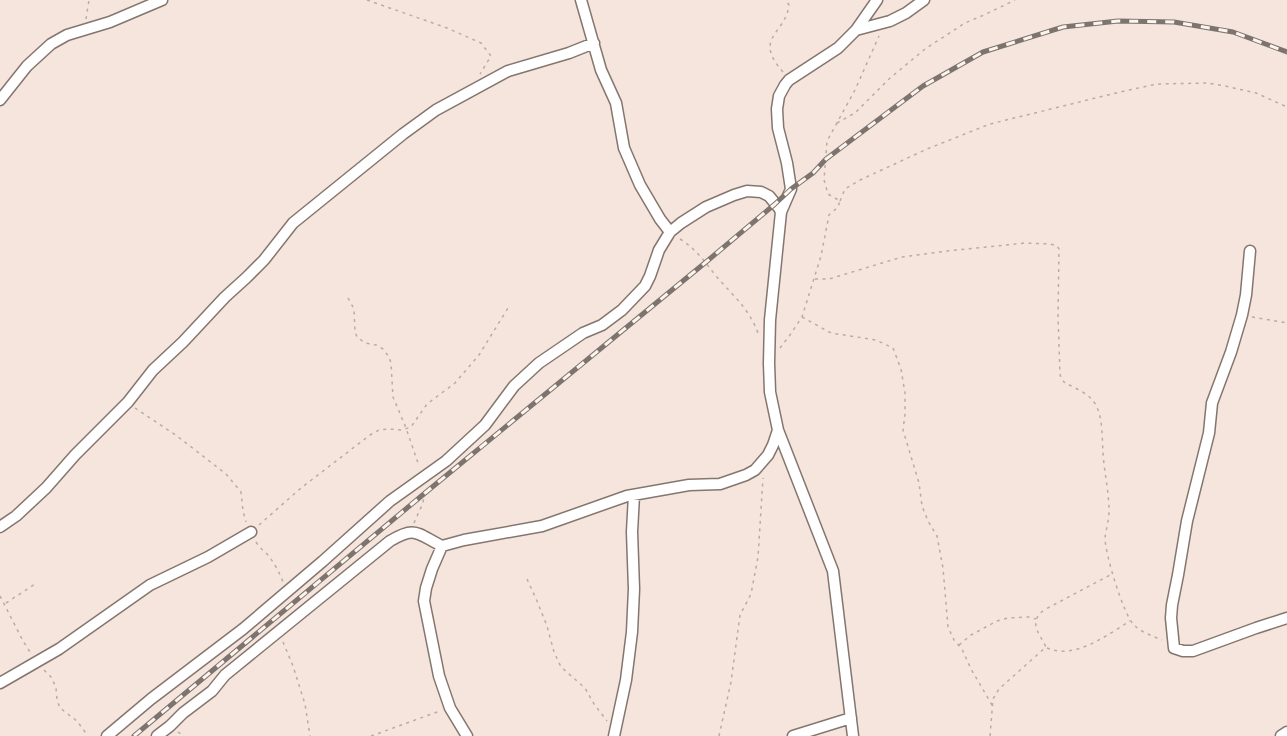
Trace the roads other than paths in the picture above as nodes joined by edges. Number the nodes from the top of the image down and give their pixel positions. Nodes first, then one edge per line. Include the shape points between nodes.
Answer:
1 (162, 0) edge
2 (581, 0) edge
3 (877, 0) edge
4 (924, 0) edge
5 (856, 30) junction
6 (594, 43) junction
7 (0, 100) edge
8 (781, 212) junction
9 (670, 232) junction
10 (1250, 250) dead end
11 (778, 430) junction
12 (634, 495) junction
13 (0, 527) edge
14 (250, 532) road end
15 (442, 546) junction
16 (1287, 618) edge
17 (0, 683) edge
18 (851, 718) junction
19 (1287, 732) edge
20 (615, 734) edge
21 (107, 736) edge
22 (157, 736) edge
23 (466, 736) edge
24 (793, 736) edge
25 (853, 736) edge
26 (1281, 736) edge

1 - 7 street via 51,44
2 - 6 street
3 - 5 street
4 - 5 street via 890,21
5 - 8 street via 838,48 789,80 779,96 778,128 791,189
6 - 9 street via 616,103 624,148 640,185
6 - 13 street via 508,70 436,110 293,223 264,260 153,370 46,488
8 - 9 street via 769,196 747,191 706,207
8 - 11 street via 769,363
9 - 21 street via 645,286 622,310 539,363 446,461 390,501 243,629
10 - 16 street via 1242,315 1212,403 1209,433 1187,521 1172,605 1174,648 1193,651
11 - 12 street via 768,455 746,475 720,484
11 - 18 street via 833,571
12 - 15 street via 542,526
12 - 20 street via 632,632
14 - 17 street via 150,585 59,649
15 - 22 street via 411,531 390,541 225,675 212,691
15 - 23 street via 424,601 439,676 450,708
18 - 24 street
18 - 25 street
19 - 26 street

